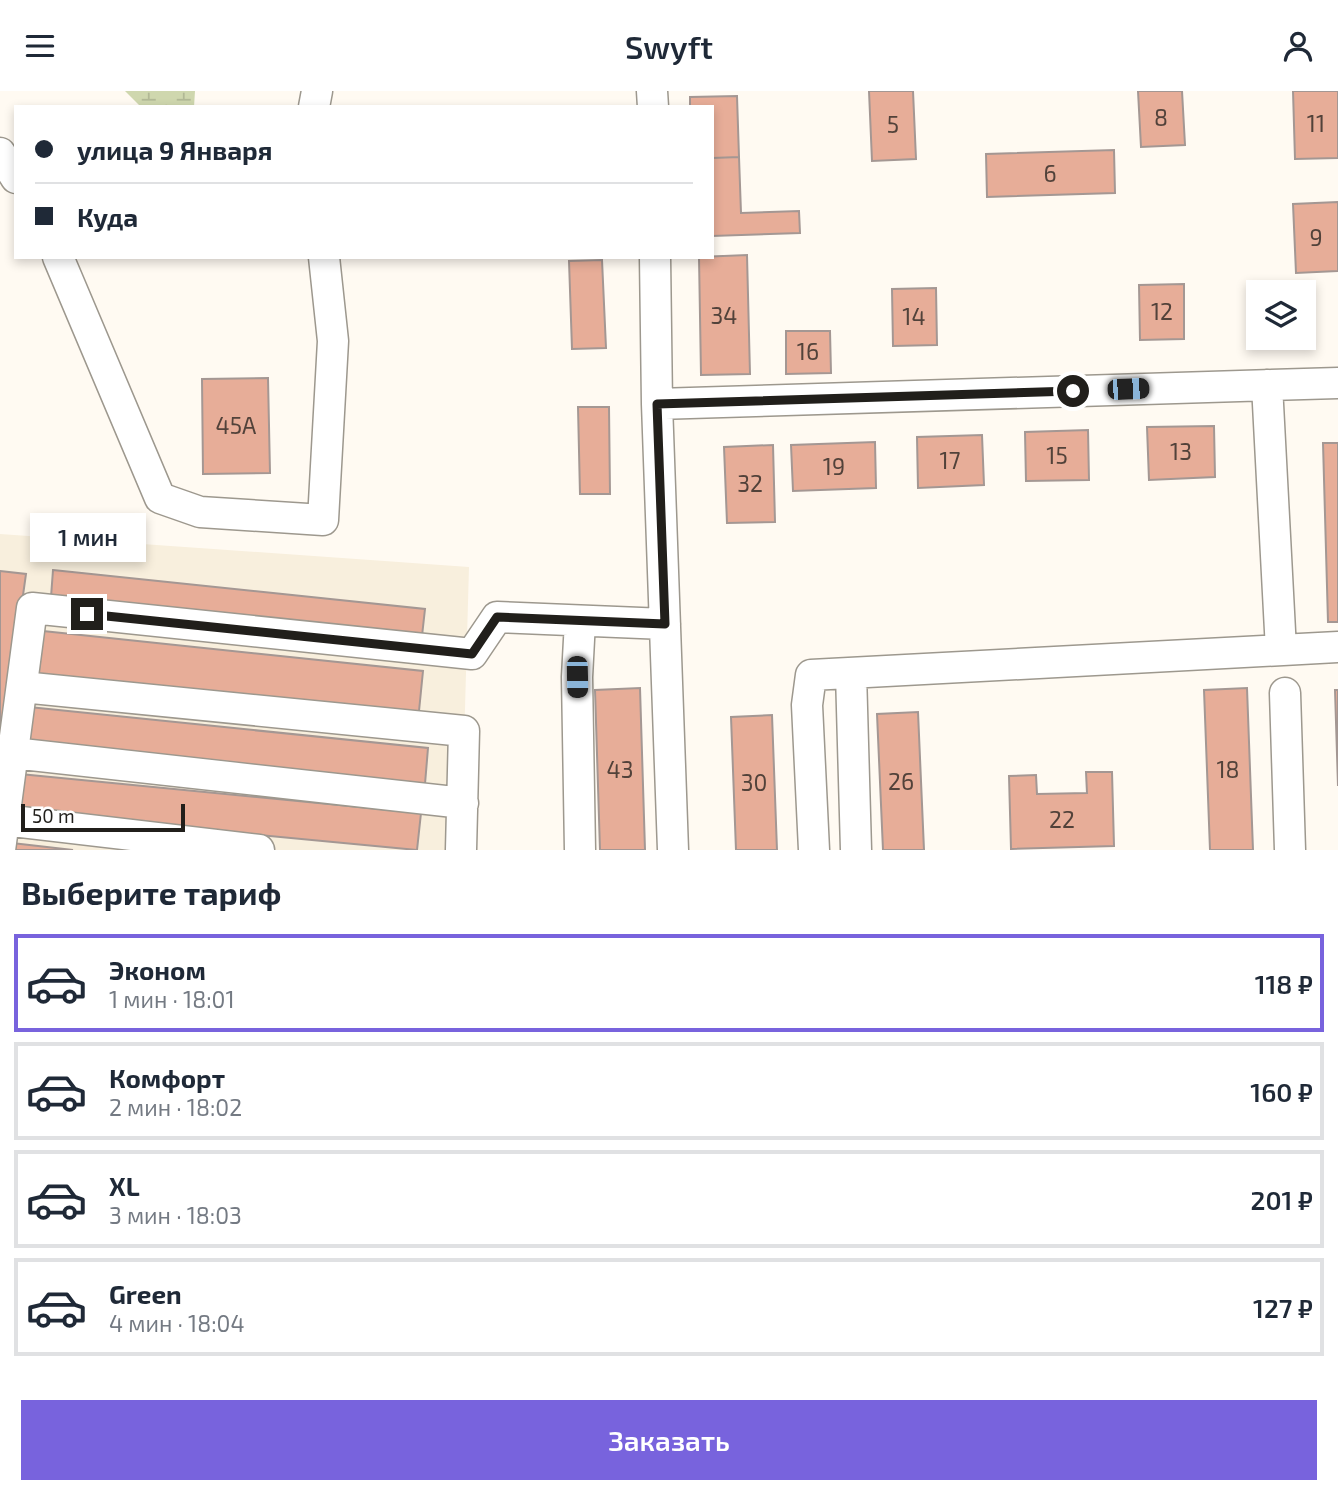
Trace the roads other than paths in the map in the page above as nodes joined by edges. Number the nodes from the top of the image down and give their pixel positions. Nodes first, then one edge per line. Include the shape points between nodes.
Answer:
1 (0, 153) edge
2 (14, 175) edge
3 (59, 259) edge
4 (324, 259) edge
5 (655, 259) edge
6 (1338, 383) edge
7 (1267, 385) junction
8 (657, 404) junction
9 (580, 621) junction
10 (665, 624) junction
11 (1338, 647) edge
12 (1282, 650) junction
13 (851, 673) junction
14 (22, 687) junction
15 (1284, 693) dead end
16 (13, 753) junction
17 (463, 803) junction
18 (4, 820) junction
19 (0, 850) edge
20 (259, 850) edge
21 (461, 850) edge
22 (580, 850) edge
23 (673, 850) edge
24 (814, 850) edge
25 (856, 850) edge
26 (1290, 850) edge

1 - 2 street
3 - 4 street via 159,498 200,512 323,520 332,341
5 - 8 street
6 - 7 street
7 - 8 street
7 - 12 street
8 - 10 street
9 - 10 street
9 - 14 street via 497,617 472,654 32,608
9 - 22 street
10 - 23 street
11 - 12 street
12 - 13 street
13 - 24 street via 811,675 807,705
13 - 25 street
14 - 16 street
14 - 17 street via 464,731
15 - 26 street
16 - 17 street
16 - 18 street
17 - 21 street
18 - 19 street
18 - 20 street

